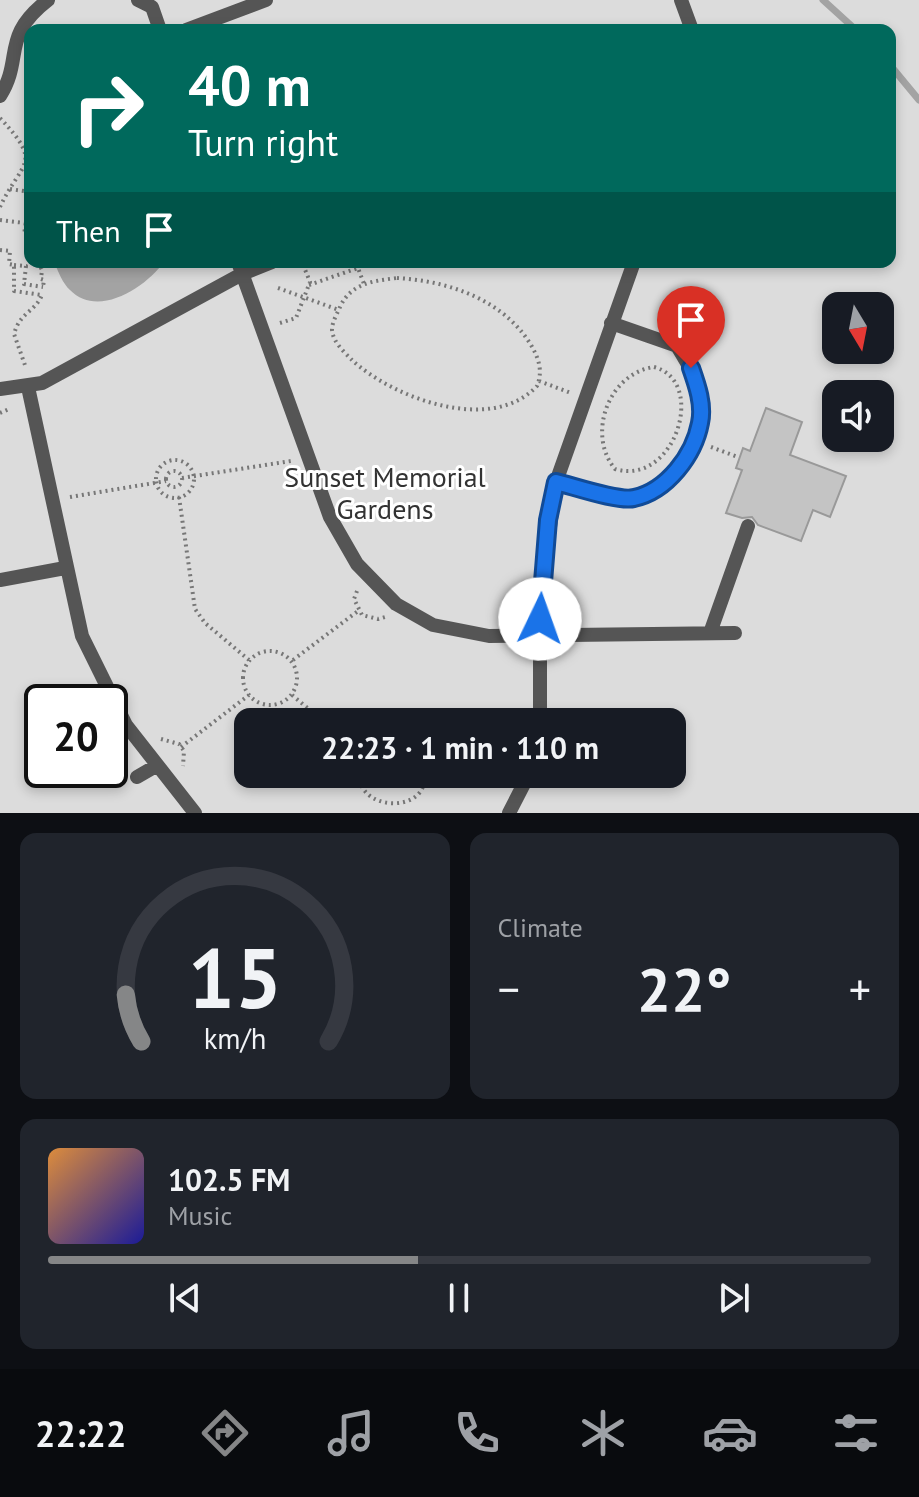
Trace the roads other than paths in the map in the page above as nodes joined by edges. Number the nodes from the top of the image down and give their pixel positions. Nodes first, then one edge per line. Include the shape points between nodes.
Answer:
1 (48, 0) edge
2 (138, 0) edge
3 (266, 0) edge
4 (681, 0) edge
5 (153, 4) edge
6 (158, 24) edge
7 (202, 24) edge
8 (690, 24) edge
9 (0, 96) edge
10 (240, 268) edge
11 (632, 268) edge
12 (611, 323) junction
13 (28, 387) junction
14 (0, 389) edge
15 (556, 482) junction
16 (748, 526) dead end
17 (65, 568) junction
18 (0, 580) edge
19 (710, 633) junction
20 (735, 633) dead end
21 (539, 637) junction
22 (540, 708) edge
23 (156, 766) junction
24 (137, 777) dead end
25 (522, 788) edge
26 (195, 813) edge
27 (509, 813) edge

1 - 9 lane via 16,35
2 - 5 lane
3 - 7 lane
4 - 8 lane
5 - 6 lane
10 - 13 lane via 64,372
10 - 21 lane via 309,458 344,545 357,564 396,604 433,625 461,633
11 - 12 lane
12 - 15 lane
12 - 15 lane via 677,346 699,393 701,422 675,474 657,489 632,499
13 - 14 lane
13 - 17 lane
15 - 21 lane
16 - 19 lane
17 - 18 lane
17 - 23 lane via 82,636 98,673
19 - 20 lane
19 - 21 lane
21 - 22 lane
23 - 24 lane
23 - 26 lane
25 - 27 lane

